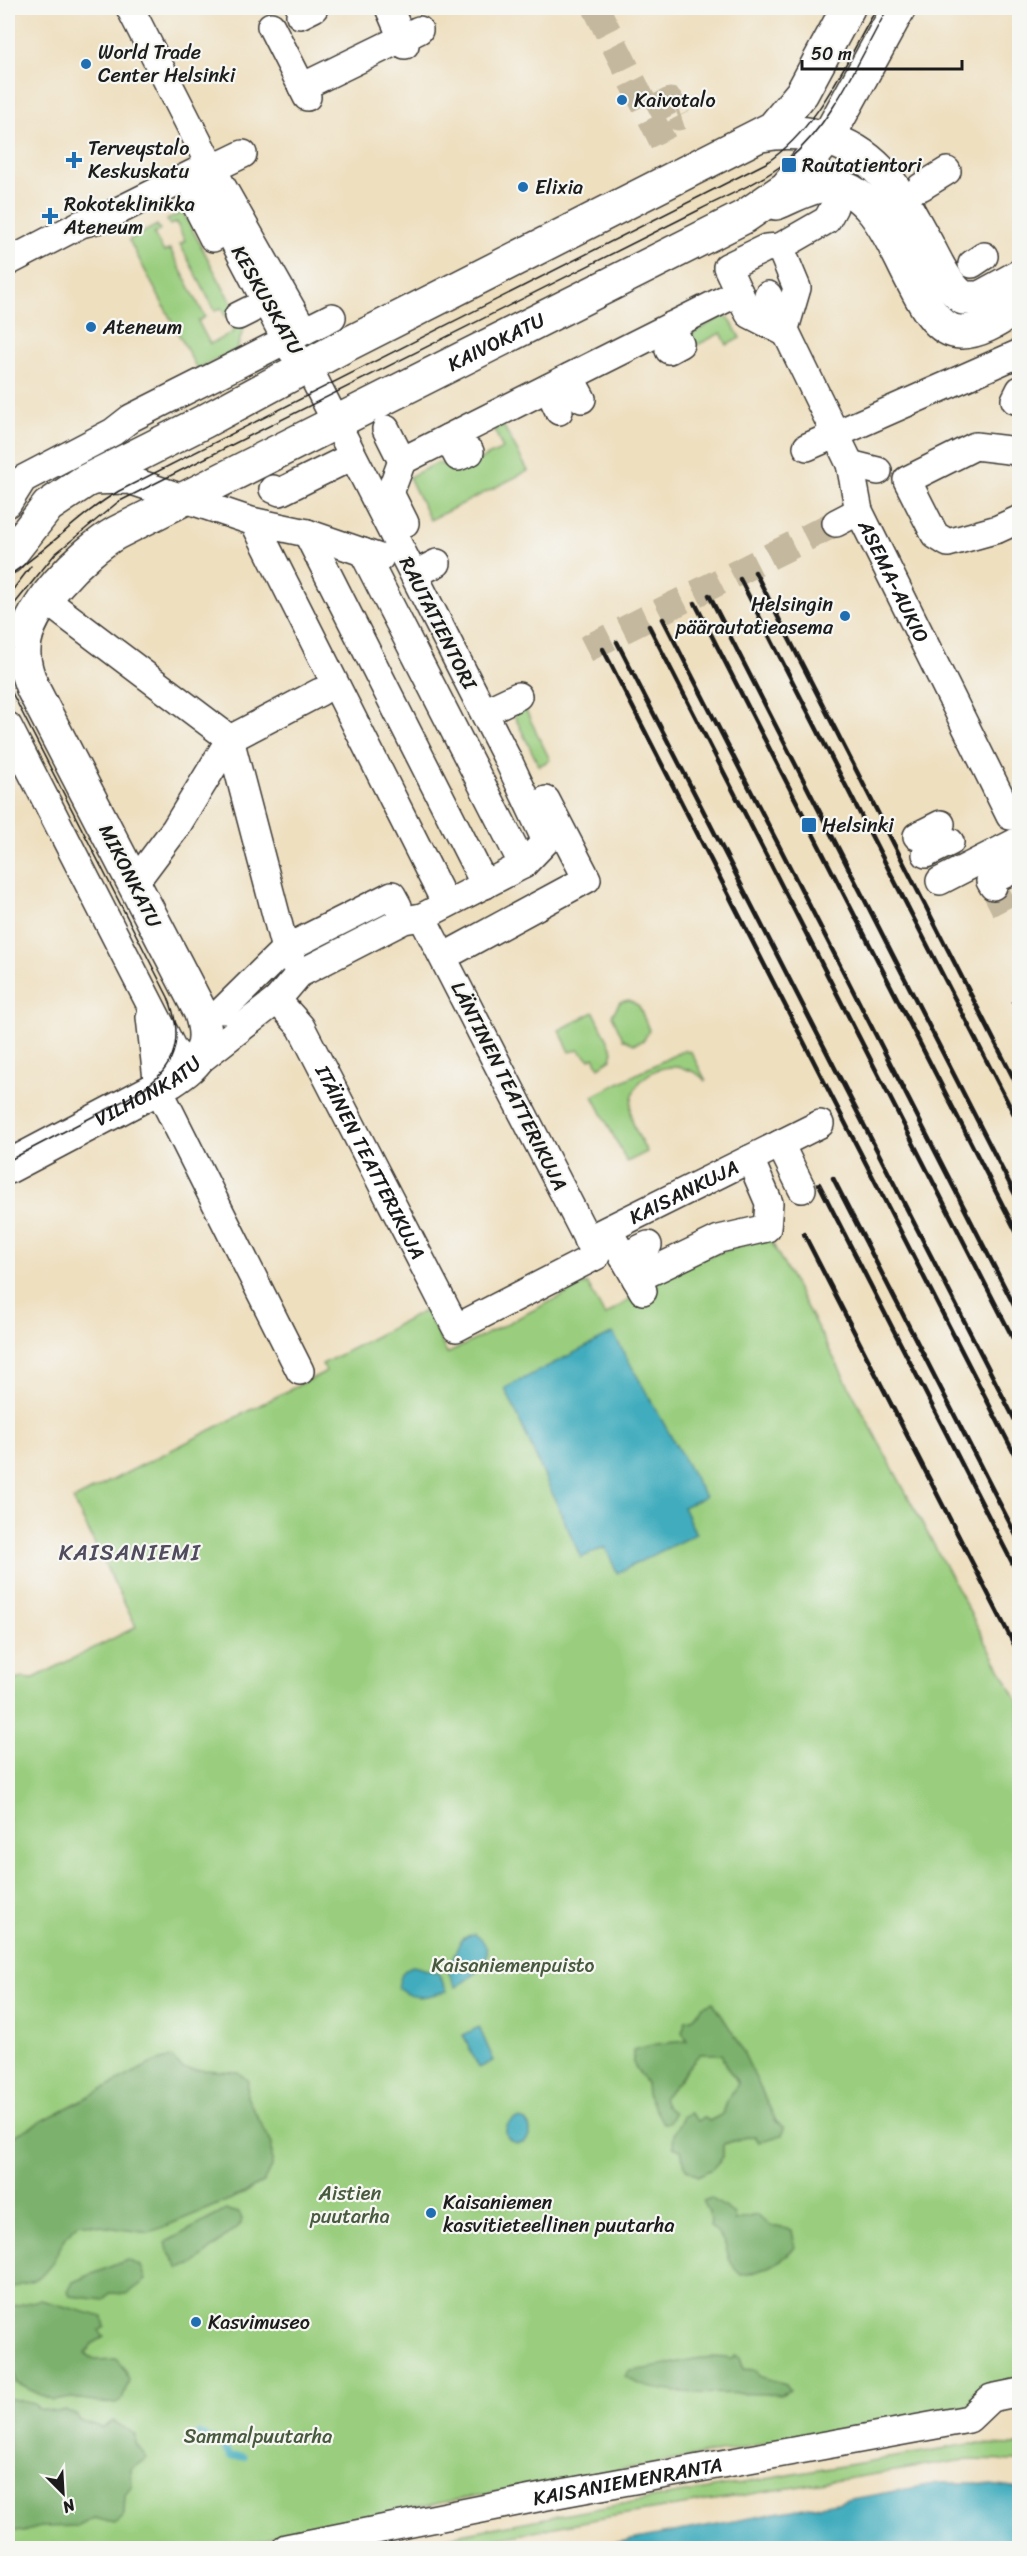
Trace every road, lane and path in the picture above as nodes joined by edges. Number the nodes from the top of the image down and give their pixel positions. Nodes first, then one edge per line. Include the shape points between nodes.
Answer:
1 (130, 8) edge
2 (389, 8) edge
3 (848, 8) edge
4 (866, 8) edge
5 (899, 8) edge
6 (286, 20) edge
7 (767, 131) junction
8 (827, 139) junction
9 (243, 154) dead end
10 (211, 167) junction
11 (947, 171) dead end
12 (921, 187) dead end
13 (216, 207) dead end
14 (834, 207) dead end
15 (744, 217) junction
16 (780, 247) junction
17 (8, 262) edge
18 (1020, 276) edge
19 (739, 292) junction
20 (768, 295) dead end
21 (1020, 306) edge
22 (332, 318) dead end
23 (784, 332) junction
24 (278, 347) junction
25 (1020, 353) edge
26 (307, 365) junction
27 (337, 423) junction
28 (834, 433) junction
29 (393, 442) junction
30 (807, 447) dead end
31 (992, 450) edge
32 (850, 464) junction
33 (878, 471) dead end
34 (84, 482) junction
35 (273, 489) dead end
36 (187, 498) junction
37 (8, 503) edge
38 (1020, 519) edge
39 (254, 522) junction
40 (307, 532) junction
41 (363, 552) junction
42 (8, 557) edge
43 (427, 570) junction
44 (47, 613) junction
45 (320, 692) dead end
46 (8, 726) edge
47 (231, 740) junction
48 (547, 802) junction
49 (1009, 815) edge
50 (523, 865) junction
51 (1020, 867) edge
52 (142, 873) dead end
53 (940, 881) dead end
54 (485, 885) junction
55 (993, 886) dead end
56 (446, 904) junction
57 (410, 911) junction
58 (456, 950) dead end
59 (289, 955) junction
60 (277, 1000) junction
61 (150, 1005) junction
62 (223, 1010) dead end
63 (196, 1063) junction
64 (158, 1088) junction
65 (820, 1124) dead end
66 (789, 1154) junction
67 (750, 1159) junction
68 (8, 1167) edge
69 (802, 1189) dead end
70 (597, 1242) junction
71 (648, 1245) dead end
72 (634, 1276) junction
73 (456, 1328) joint
74 (300, 1371) dead end
75 (1020, 2392) edge
76 (286, 2548) edge

1 - 10 street, KESKUSKATU
2 - 6 street via 409,37 305,92
3 - 7 main road via 802,93
4 - 7 street via 815,100 803,112
5 - 8 main road, KAIVOKATU
7 - 8 main road via 794,131
7 - 26 main road
8 - 15 main road, KAIVOKATU via 786,188
8 - 18 main road via 879,169 946,280 963,298 980,298
9 - 10 street
10 - 17 street via 104,218 95,214
10 - 24 street, KESKUSKATU
10 - 24 street, KESKUSKATU via 194,201 244,313
11 - 12 street
13 - 26 street, KESKUSKATU via 292,351
14 - 16 street via 827,220
15 - 21 main road via 820,186 845,188 882,224 925,305 943,326 963,332 980,328
15 - 27 main road, KAIVOKATU
16 - 19 street via 766,248 726,265
16 - 23 street via 797,288
19 - 23 street via 749,314
19 - 29 street via 677,342 459,445
20 - 23 street, ASEMA-AUKIO
22 - 24 street
23 - 28 street, ASEMA-AUKIO
24 - 37 street via 130,418 113,432 23,479
25 - 28 street
26 - 27 street, KESKUSKATU
26 - 34 main road
27 - 36 main road, KAIVOKATU
27 - 43 street, RAUTATIENTORI
28 - 30 street
28 - 32 street, ASEMA-AUKIO
29 - 35 street via 312,472 280,492
29 - 43 street, RAUTATIENTORI via 390,493
31 - 38 street via 907,480 935,535 952,544
32 - 33 street
32 - 49 street, ASEMA-AUKIO via 848,517
34 - 36 street via 129,480
34 - 42 main road via 48,506
36 - 39 street
36 - 44 main road, KAIVOKATU via 99,543 64,575
39 - 40 street
39 - 56 street
40 - 41 street
40 - 54 street
41 - 43 street
41 - 50 street
43 - 48 street, RAUTATIENTORI
43 - 48 street, RAUTATIENTORI via 496,689
44 - 47 street
44 - 63 main road, MIKONKATU via 24,642 25,668 200,1011 205,1040
45 - 47 street
46 - 61 street, MIKONKATU
47 - 52 street via 175,830
47 - 59 street
48 - 50 street, VILHONKATU via 546,841
48 - 58 street via 587,879
49 - 53 street
50 - 54 street, VILHONKATU
51 - 55 street via 990,881
54 - 56 street, VILHONKATU
56 - 57 street, VILHONKATU
57 - 59 street via 392,895
57 - 60 street, VILHONKATU via 404,920 299,974
57 - 70 street, LÄNTINEN TEATTERIKUJA
59 - 62 street
60 - 63 street, VILHONKATU
60 - 73 street, ITÄINEN TEATTERIKUJA via 301,1027
61 - 63 street, MIKONKATU via 180,1059
61 - 64 street, MIKONKATU
63 - 64 main road, VILHONKATU
64 - 68 main road, VILHONKATU
64 - 74 street, MIKONKATU
65 - 66 street, KAISANKUJA
66 - 67 street, KAISANKUJA
66 - 69 street
67 - 70 street, KAISANKUJA
67 - 72 street via 769,1203 767,1228 719,1239
70 - 72 street, LÄNTINEN TEATTERIKUJA
70 - 73 street, KAISANKUJA
71 - 72 street
75 - 76 street, KAISANIEMENRANTA via 992,2398 969,2419

